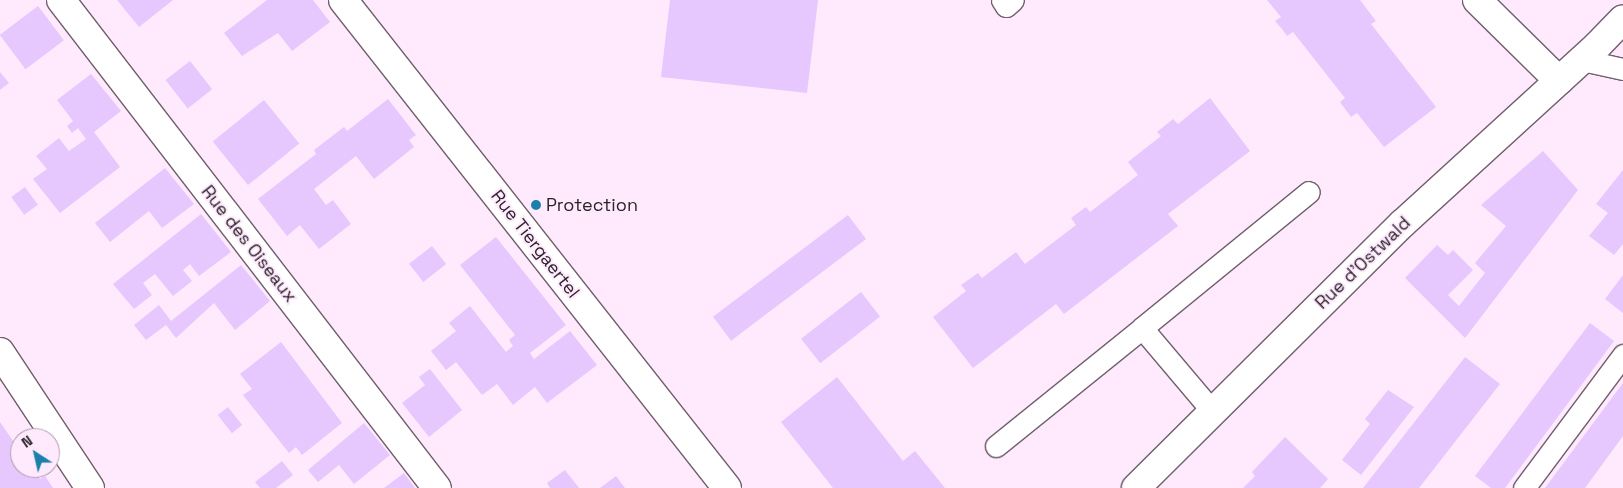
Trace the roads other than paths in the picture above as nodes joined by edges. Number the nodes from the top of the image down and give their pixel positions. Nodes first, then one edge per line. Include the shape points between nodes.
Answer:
1 (61, 0) edge
2 (342, 0) edge
3 (1002, 0) edge
4 (1013, 0) edge
5 (1476, 0) edge
6 (1623, 19) edge
7 (1623, 32) edge
8 (1590, 53) junction
9 (1623, 70) edge
10 (1559, 81) junction
11 (1309, 192) dead end
12 (1142, 328) junction
13 (0, 352) edge
14 (1623, 355) edge
15 (1212, 412) junction
16 (996, 446) dead end
17 (90, 488) edge
18 (437, 488) edge
19 (726, 488) edge
20 (1136, 488) edge
21 (1524, 488) edge

1 - 18 street, Rue des Oiseaux
2 - 19 street, Rue Tiergaertel
3 - 4 lane via 1006,6
5 - 10 street
6 - 8 street, Rue d'Ostwald
7 - 8 street, Rue d'Ostwald
8 - 9 lane
8 - 10 street, Rue d'Ostwald
10 - 15 street, Rue d'Ostwald via 1402,224
11 - 12 lane
12 - 15 lane
12 - 16 lane
13 - 17 street
14 - 21 lane
15 - 20 street, Rue d'Ostwald

